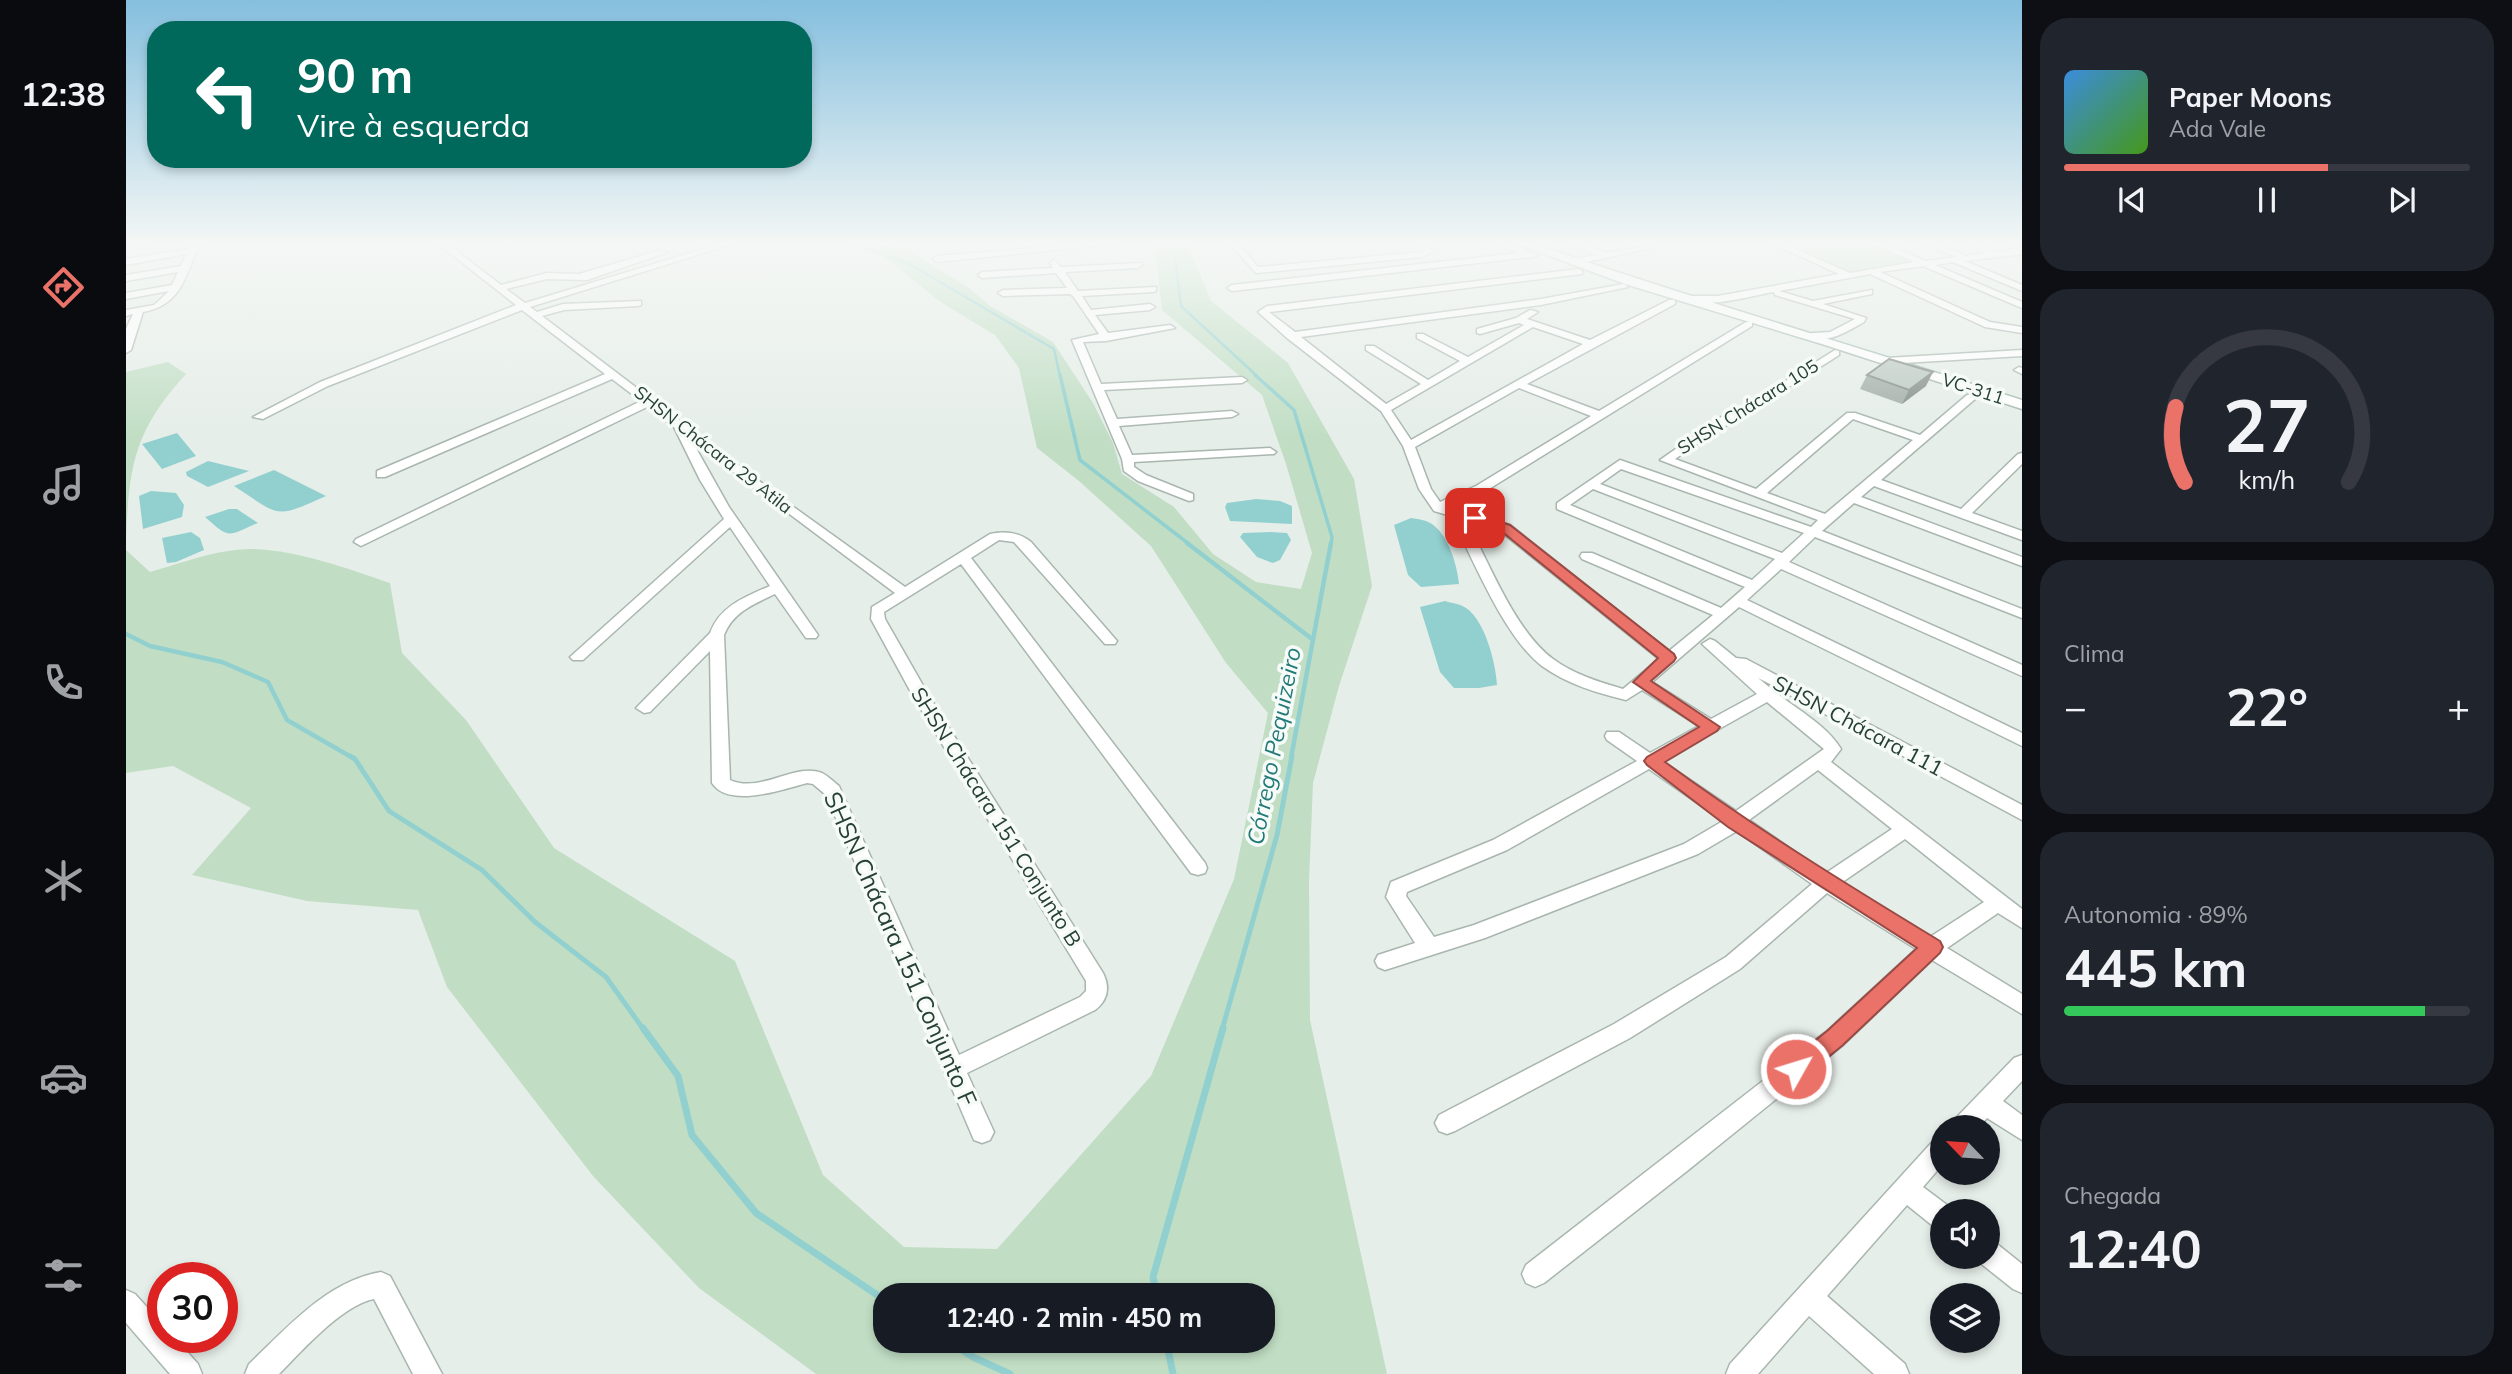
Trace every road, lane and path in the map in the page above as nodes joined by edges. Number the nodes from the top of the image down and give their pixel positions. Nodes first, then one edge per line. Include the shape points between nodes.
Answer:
1 (155, 307) edge
2 (521, 307) edge
3 (525, 307) edge
4 (563, 307) edge
5 (1084, 307) edge
6 (1149, 307) edge
7 (1281, 307) edge
8 (1494, 307) edge
9 (1542, 307) edge
10 (1675, 307) edge
11 (1704, 307) edge
12 (1726, 307) edge
13 (1828, 307) edge
14 (1949, 307) edge
15 (139, 311) junction
16 (126, 313) edge
17 (1089, 313) junction
18 (536, 315) junction
19 (1519, 320) junction
20 (1754, 322) junction
21 (1532, 324) junction
22 (1170, 328) dead end
23 (2022, 330) edge
24 (129, 331) edge
25 (1480, 331) dead end
26 (1290, 336) junction
27 (1420, 336) dead end
28 (1106, 338) junction
29 (1591, 343) junction
30 (1832, 343) junction
31 (1370, 348) dead end
32 (126, 350) edge
33 (2022, 353) edge
34 (1468, 361) junction
35 (1918, 365) junction
36 (614, 374) junction
37 (1242, 380) dead end
38 (1428, 384) junction
39 (1518, 384) junction
40 (1097, 387) junction
41 (1970, 397) junction
42 (650, 401) junction
43 (1385, 409) junction
44 (2020, 409) edge
45 (1232, 414) dead end
46 (1599, 415) junction
47 (259, 417) dead end
48 (677, 422) junction
49 (1113, 423) junction
50 (1921, 439) junction
51 (1409, 446) junction
52 (1270, 452) dead end
53 (2022, 457) edge
54 (1128, 459) junction
55 (380, 474) dead end
56 (1872, 481) junction
57 (1590, 484) junction
58 (1758, 494) junction
59 (1189, 497) dead end
60 (1852, 498) junction
61 (1438, 508) junction
62 (1456, 513) junction
63 (1964, 514) junction
64 (1827, 519) junction
65 (729, 521) junction
66 (1813, 532) junction
67 (2022, 536) edge
68 (361, 542) dead end
69 (1587, 556) dead end
70 (963, 557) junction
71 (1782, 560) junction
72 (2022, 562) edge
73 (1754, 586) junction
74 (778, 587) junction
75 (903, 592) junction
76 (1738, 601) junction
77 (1723, 614) junction
78 (2022, 614) edge
79 (716, 635) junction
80 (811, 635) dead end
81 (1703, 640) junction
82 (1110, 641) dead end
83 (578, 657) dead end
84 (1668, 658) junction
85 (2022, 671) edge
86 (1641, 682) junction
87 (1776, 691) junction
88 (644, 708) dead end
89 (1712, 727) junction
90 (1613, 736) dead end
91 (2022, 740) edge
92 (1653, 761) junction
93 (1819, 762) junction
94 (2022, 813) edge
95 (1735, 822) junction
96 (1905, 829) junction
97 (1198, 868) dead end
98 (1826, 883) junction
99 (1999, 902) junction
100 (2022, 920) edge
101 (1429, 947) junction
102 (1932, 947) junction
103 (1385, 961) dead end
104 (2022, 1004) edge
105 (2022, 1065) edge
106 (956, 1066) junction
107 (1986, 1103) junction
108 (1974, 1115) edge
109 (1447, 1123) dead end
110 (2022, 1129) edge
111 (982, 1132) dead end
112 (1930, 1161) edge
113 (1905, 1188) junction
114 (1930, 1208) edge
115 (2000, 1263) edge
116 (1535, 1274) dead end
117 (2022, 1280) edge
118 (1809, 1298) junction
119 (128, 1309) edge
120 (188, 1374) edge
121 (259, 1374) edge
122 (428, 1374) edge
123 (1740, 1374) edge
124 (1895, 1374) edge

1 - 15 street
2 - 47 street via 337,379
3 - 18 street, SHSN Chácara 29 Atila
4 - 18 street
5 - 17 street
6 - 17 street
7 - 26 street via 1263,312
8 - 26 street
9 - 19 street
10 - 29 street
11 - 20 main road
12 - 20 main road, VC-311
13 - 30 street via 1861,318
14 - 23 street via 1988,325
15 - 16 street
15 - 24 street
17 - 28 street
18 - 36 street, SHSN Chácara 29 Atila
19 - 21 street
19 - 25 street
20 - 30 main road, VC-311
20 - 30 main road, VC-311
20 - 46 street
21 - 29 street
21 - 34 street
22 - 28 street
24 - 32 street
26 - 43 street
27 - 34 street
28 - 40 street via 1077,340
29 - 39 street
30 - 35 main road, VC-311 via 1886,361
30 - 41 main road, VC-311
30 - 58 street, SHSN Chácara 105 via 1750,408 1731,415 1666,458
31 - 38 street
33 - 35 street
34 - 38 street
35 - 44 main road, VC-311
36 - 42 street, SHSN Chácara 29 Atila
36 - 55 street
37 - 40 street
38 - 43 street
39 - 46 street
39 - 51 street
40 - 49 street
41 - 44 main road, VC-311
41 - 50 street
42 - 48 street, SHSN Chácara 29 Atila
42 - 68 street
43 - 51 street
45 - 49 street
46 - 61 street via 1480,489
48 - 65 street
48 - 75 street, SHSN Chácara 29 Atila
49 - 54 street
50 - 56 street
50 - 58 street via 1851,415
51 - 61 street via 1425,489
52 - 54 street
53 - 63 street
54 - 59 street via 1132,472
56 - 60 street
56 - 63 street
57 - 66 street via 1620,464
57 - 71 street
57 - 73 street via 1560,506
58 - 64 street, SHSN Chácara 105
60 - 64 street
60 - 72 street
61 - 62 street
62 - 84 street via 1505,528
62 - 86 street via 1523,636 1544,660 1600,689 1626,695
63 - 67 street
64 - 66 street
65 - 74 street
65 - 83 street
66 - 71 street
66 - 78 street
69 - 77 street
70 - 75 street
70 - 82 street via 995,537 1020,539
70 - 97 street
71 - 73 street
71 - 85 street
73 - 76 street
74 - 79 street via 724,616
74 - 80 street
75 - 106 street, SHSN Chácara 151 Conjunto B via 877,610 878,619 1096,979 1098,994 1078,1009
76 - 77 street
76 - 91 street
77 - 81 street
79 - 88 street
79 - 106 street, SHSN Chácara 151 Conjunto F via 721,783 744,790 807,777 817,778 833,791
81 - 84 street
81 - 87 street, SHSN Chácara 111
84 - 86 street
86 - 89 street
87 - 89 street
87 - 93 street via 1830,744 1833,749
87 - 94 street, SHSN Chácara 111
89 - 92 street
90 - 92 street
92 - 95 street
92 - 101 street via 1500,845 1398,887 1396,897
93 - 95 street
93 - 96 street
95 - 98 street
95 - 101 street via 1691,849 1643,869
96 - 98 street
96 - 99 street
98 - 102 street
98 - 109 street via 1732,963 1622,1031
99 - 100 street
99 - 102 street
101 - 103 street
102 - 104 street
102 - 116 street via 1835,1038
105 - 107 street
106 - 111 street, SHSN Chácara 151 Conjunto F
107 - 108 street
107 - 110 street
112 - 113 street
113 - 114 street
113 - 118 street
115 - 117 street
118 - 123 street
118 - 124 street
119 - 120 street
121 - 122 street via 343,1298 369,1284 381,1285

